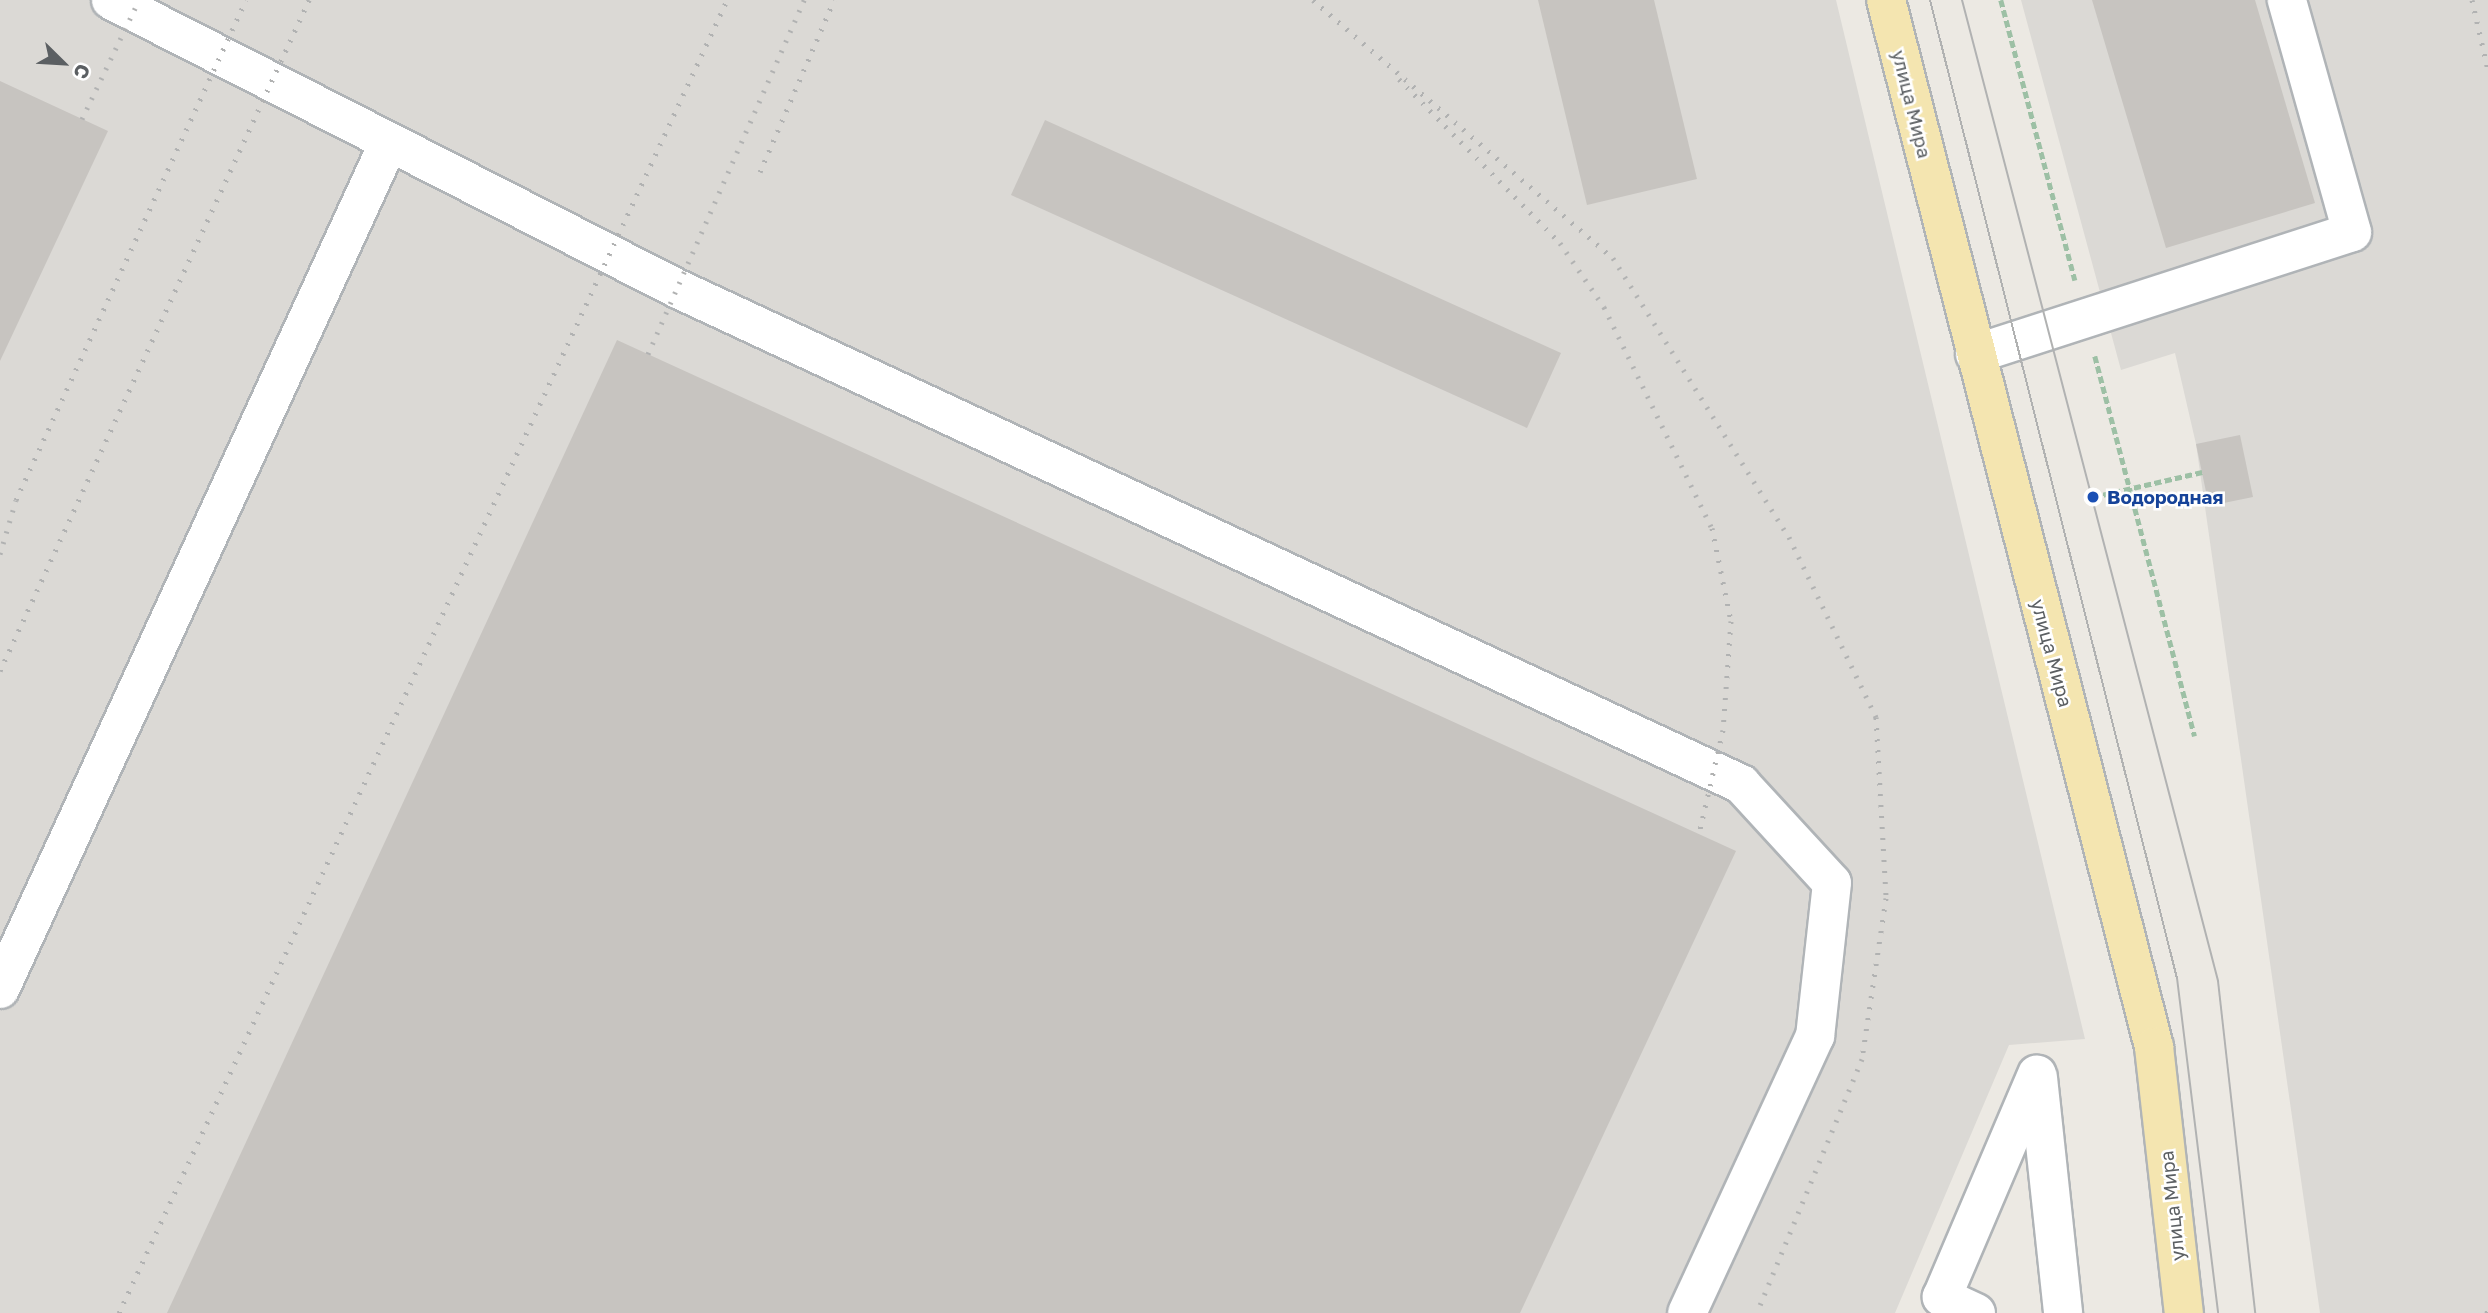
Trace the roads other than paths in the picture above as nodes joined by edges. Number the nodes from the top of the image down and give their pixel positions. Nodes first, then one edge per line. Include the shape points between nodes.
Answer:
1 (111, 0) edge
2 (1886, 0) edge
3 (2287, 0) edge
4 (389, 142) junction
5 (1975, 354) junction
6 (0, 989) edge
7 (1687, 1313) edge
8 (1976, 1313) edge
9 (2063, 1313) edge
10 (2184, 1313) edge

1 - 4 lane
2 - 5 main road, улица Мира
3 - 5 lane via 2351,232
4 - 6 lane
4 - 7 lane via 678,289 1741,784 1832,883 1815,1036
5 - 10 main road, улица Мира via 2154,1047
8 - 9 lane via 1942,1297 2037,1074

